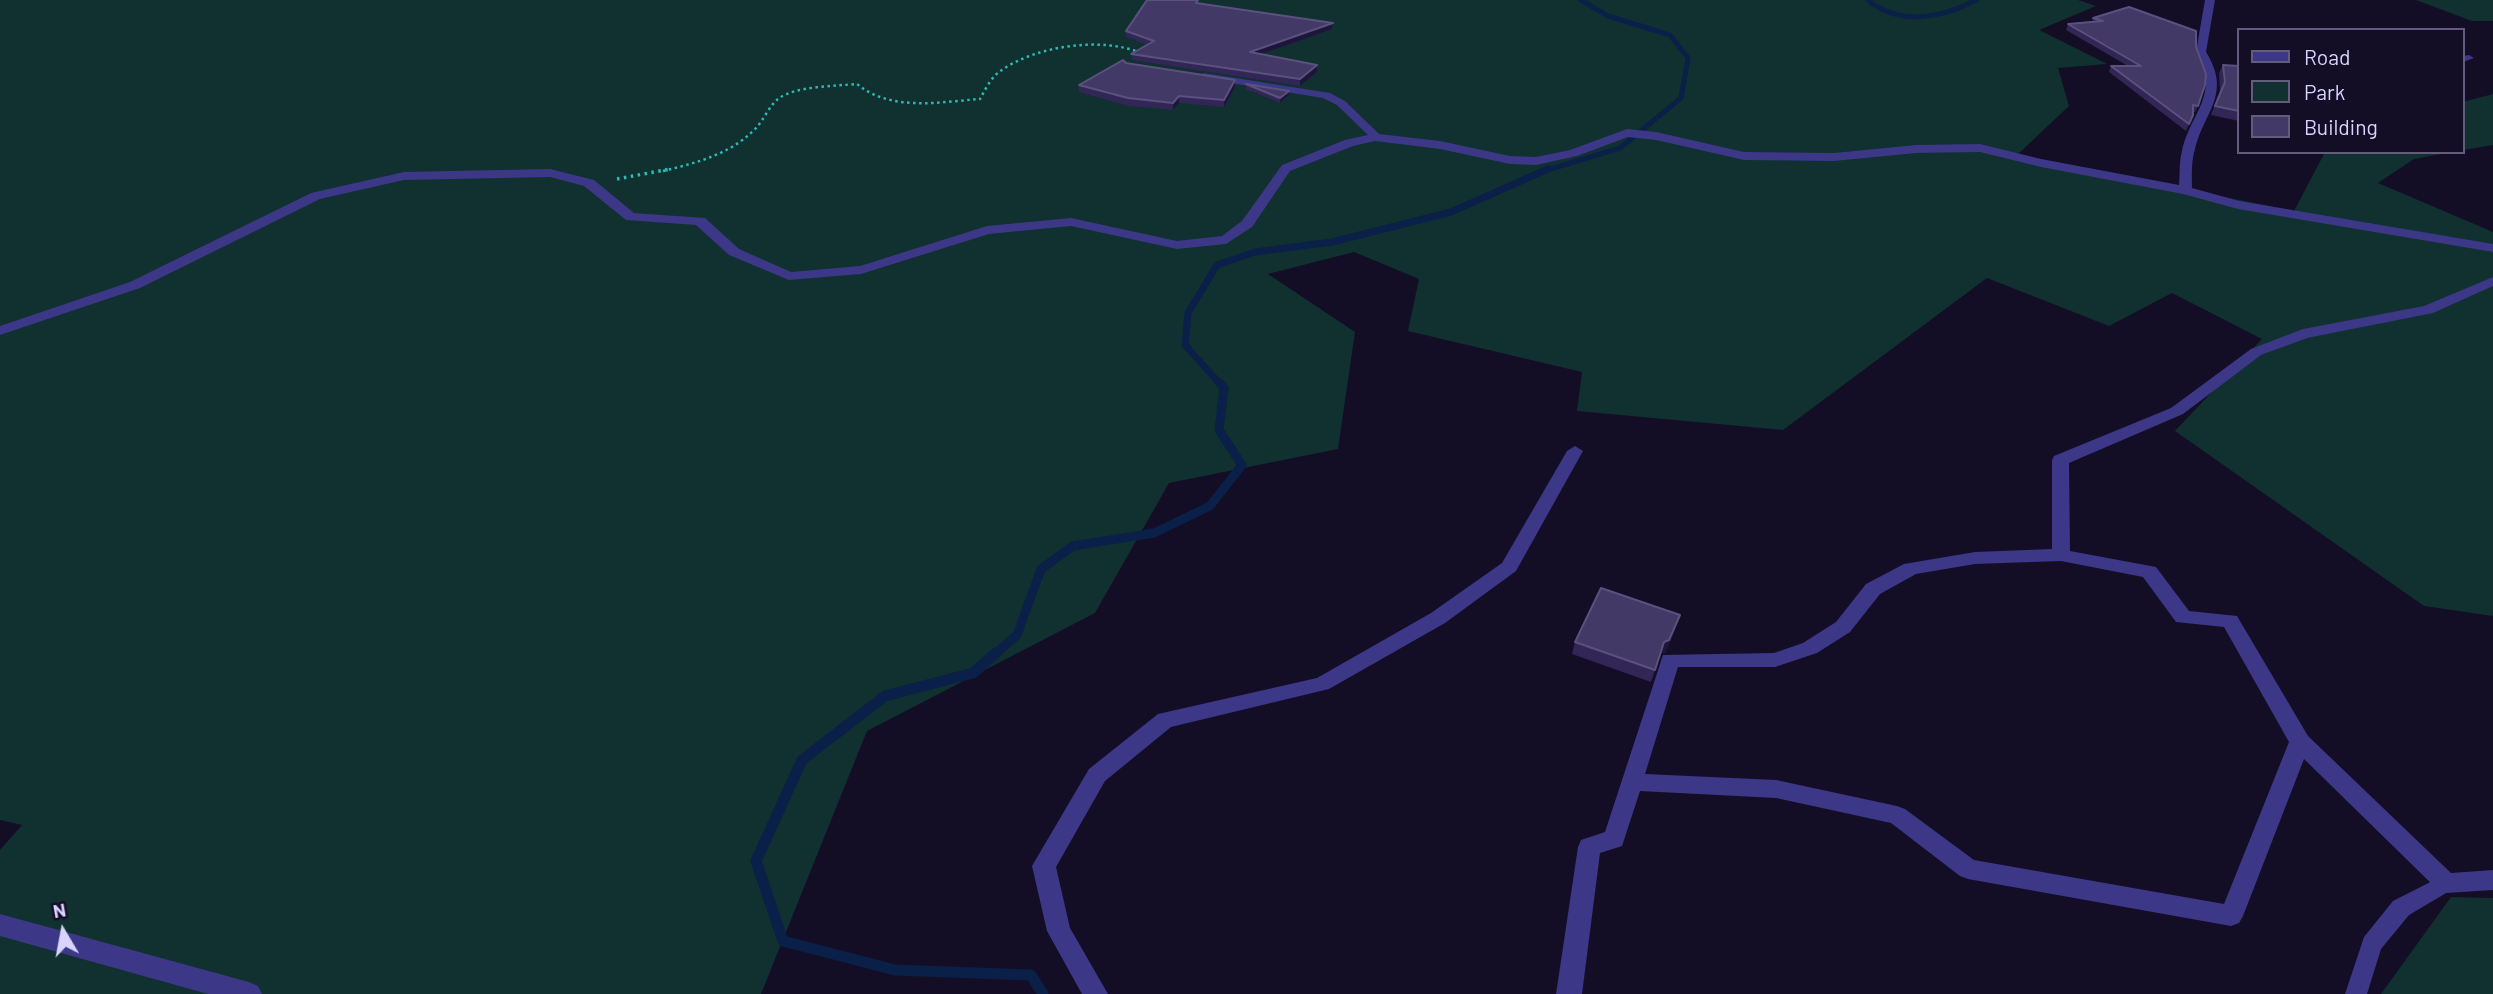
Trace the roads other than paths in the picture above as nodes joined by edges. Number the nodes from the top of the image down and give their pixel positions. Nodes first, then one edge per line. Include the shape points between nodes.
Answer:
1 (2210, 0) edge
2 (2212, 66) junction
3 (2225, 68) edge
4 (1188, 75) edge
5 (1375, 137) junction
6 (2185, 190) junction
7 (2493, 248) edge
8 (2493, 281) edge
9 (0, 331) edge
10 (1575, 451) dead end
11 (2061, 555) junction
12 (2300, 742) junction
13 (1631, 782) junction
14 (2493, 880) edge
15 (2446, 883) junction
16 (0, 925) edge
17 (249, 994) edge
18 (1096, 994) edge
19 (1569, 994) edge
20 (2356, 994) edge

1 - 2 street via 2201,52
2 - 3 street
2 - 6 street via 2213,92 2189,151
4 - 5 street via 1326,95
5 - 6 street via 1536,161 1628,133 1744,156 1835,157 1980,148
5 - 9 street via 1286,169 1247,224 1226,240 1177,245 1071,222 988,230 861,270 789,276 734,252 700,221 631,217 589,183 550,173 404,176 316,195 135,285
6 - 7 street via 2238,205
8 - 11 street via 2428,310 2303,334 2256,352 2177,411 2060,460
10 - 18 street via 1509,567 1438,618 1322,684 1165,720 1097,775 1044,866 1059,931
11 - 12 street via 2149,572 2183,617 2230,621
11 - 13 street via 1975,558 1911,568 1873,589 1843,627 1810,648 1775,660 1670,660
12 - 13 street via 2231,916 1968,869 1897,815 1776,789
12 - 15 street
13 - 19 street via 1614,839 1589,847
14 - 15 street
15 - 20 lane via 2401,908 2371,944
16 - 17 street

